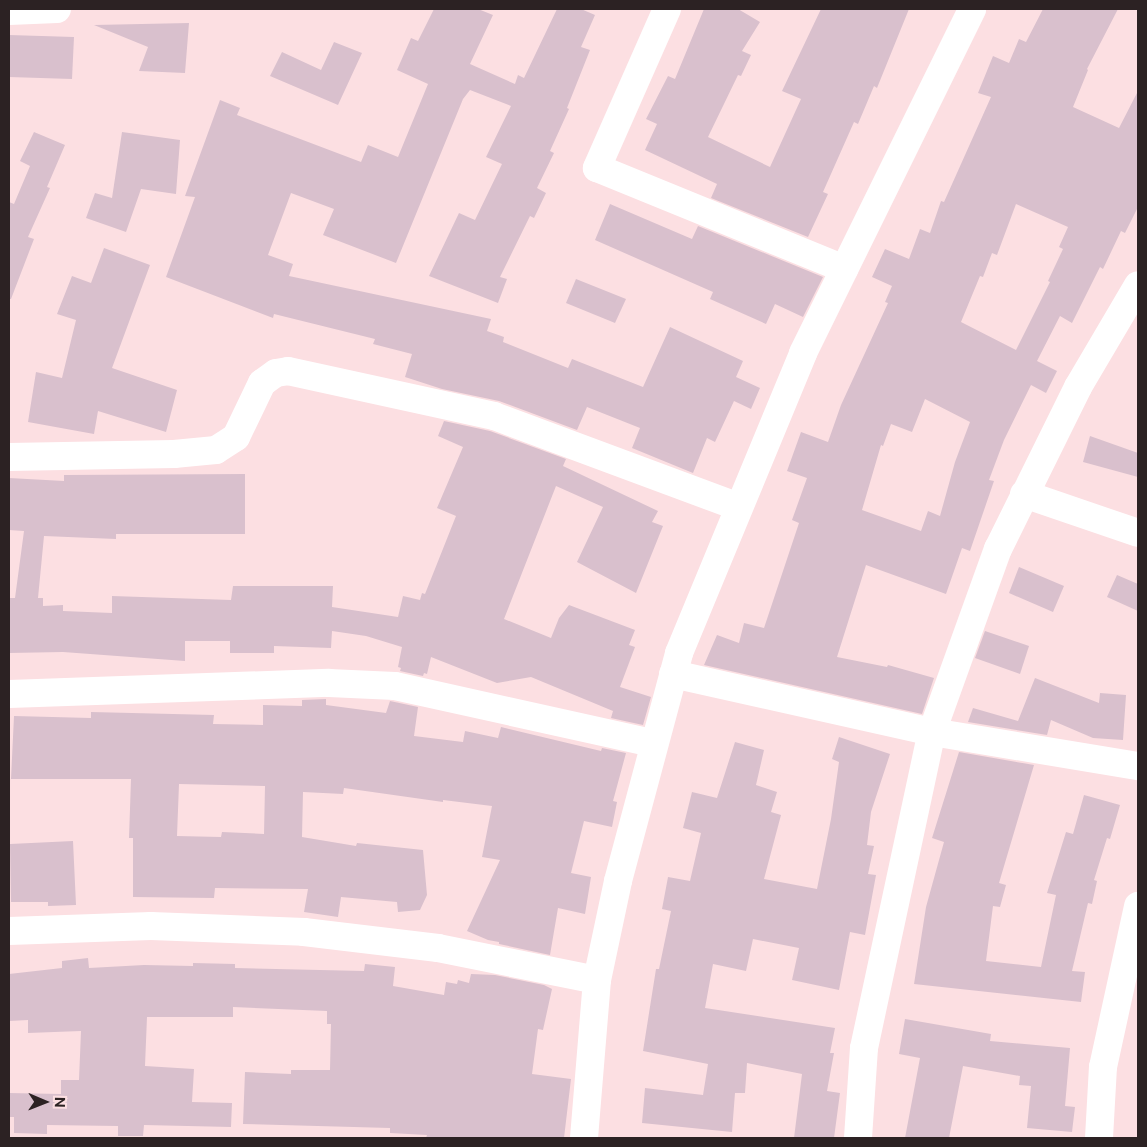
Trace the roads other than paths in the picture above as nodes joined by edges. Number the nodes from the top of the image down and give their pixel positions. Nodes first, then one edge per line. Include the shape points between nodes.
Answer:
1 (57, 9) edge
2 (666, 9) edge
3 (972, 9) edge
4 (9, 11) edge
5 (844, 270) junction
6 (1138, 286) edge
7 (9, 457) edge
8 (1024, 494) junction
9 (739, 507) junction
10 (1138, 533) edge
11 (673, 674) junction
12 (9, 694) edge
13 (932, 732) junction
14 (653, 744) junction
15 (1138, 766) edge
16 (1138, 906) edge
17 (9, 931) edge
18 (597, 980) junction
19 (584, 1138) edge
20 (858, 1138) edge
21 (1099, 1138) edge

1 - 4 street
2 - 5 street via 597,168
3 - 5 street
5 - 9 street via 802,353
6 - 8 street via 1078,387
7 - 9 street via 174,454 216,450 236,437 262,384 276,373 288,371 494,416
8 - 10 street
8 - 13 street via 998,550
9 - 11 street
11 - 13 street
11 - 14 street
12 - 14 street via 328,683 395,686
13 - 15 street
13 - 20 street via 864,1048
14 - 18 street
16 - 21 street via 1102,1067
17 - 18 street via 151,926 304,932 438,948
18 - 19 street

